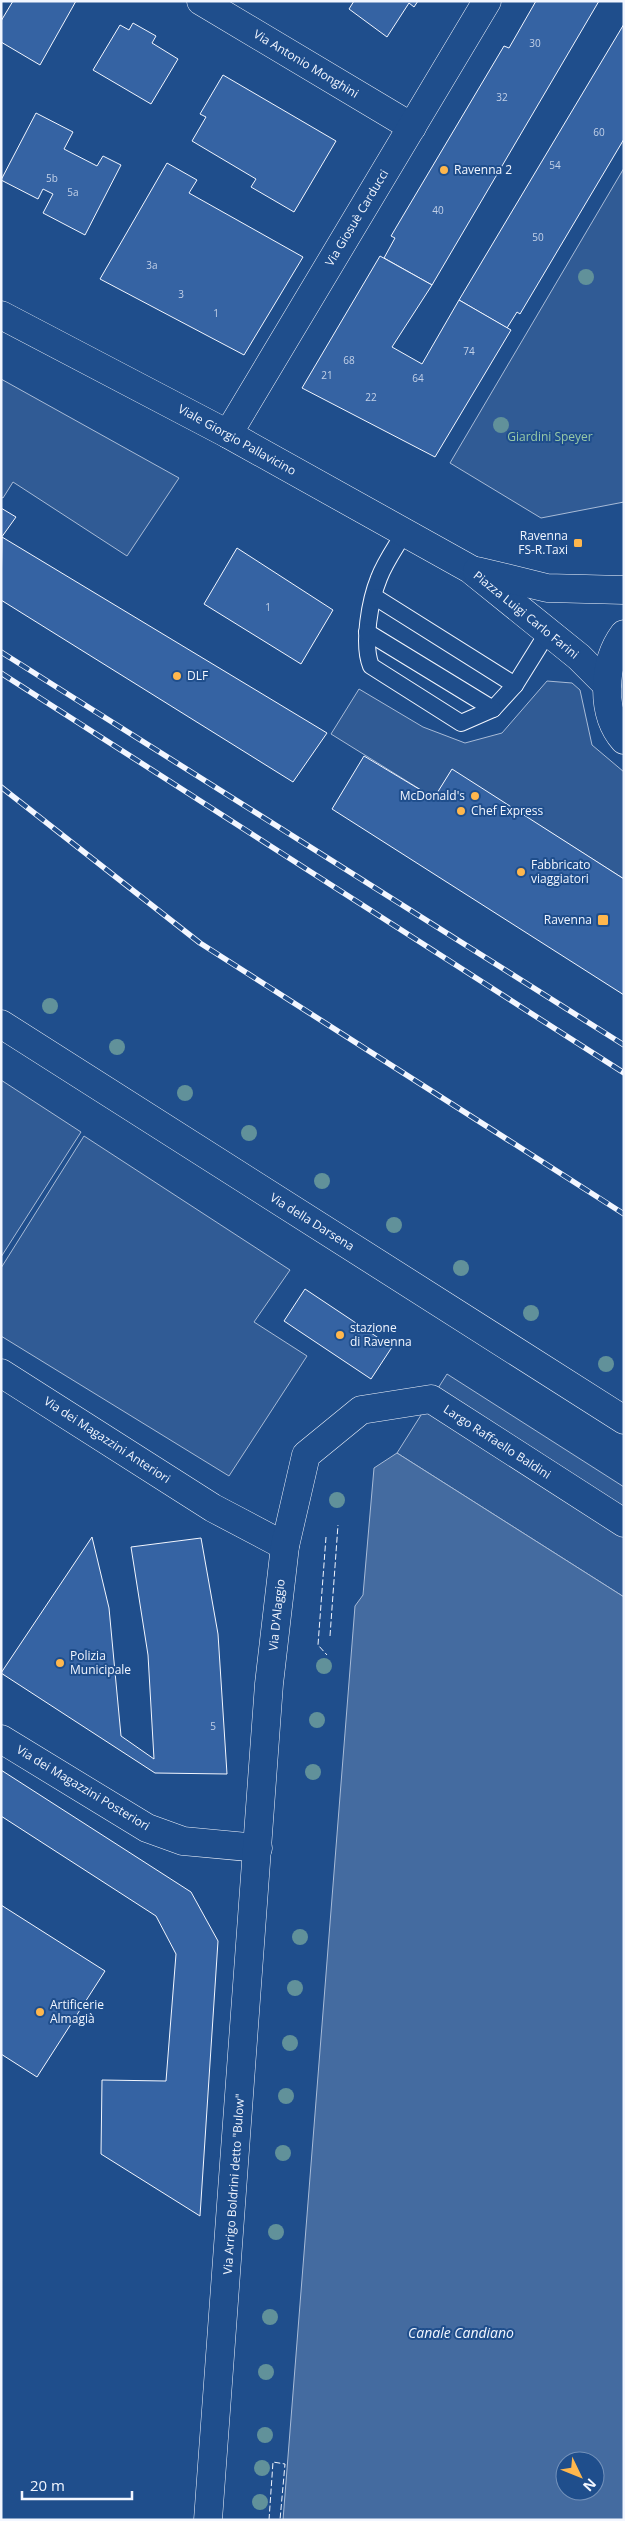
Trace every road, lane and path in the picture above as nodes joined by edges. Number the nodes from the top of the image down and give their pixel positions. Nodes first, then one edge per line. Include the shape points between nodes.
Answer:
1 (201, 1) edge
2 (486, 1) edge
3 (412, 127) junction
4 (1, 315) edge
5 (228, 434) junction
6 (404, 533) junction
7 (470, 569) junction
8 (624, 590) edge
9 (375, 597) junction
10 (367, 632) junction
11 (548, 632) junction
12 (624, 634) edge
13 (515, 685) junction
14 (607, 685) junction
15 (493, 709) junction
16 (624, 740) edge
17 (1, 1024) edge
18 (1, 1373) edge
19 (360, 1410) joint
20 (624, 1420) edge
21 (624, 1523) edge
22 (285, 1546) junction
23 (1, 1739) edge
24 (258, 1848) junction
25 (208, 2520) edge

1 - 3 street, Via Antonio Monghini
2 - 3 street, Via Giosuè Carducci
3 - 5 street, Via Giosuè Carducci
4 - 5 street, Viale Giorgio Pallavicino
5 - 6 street, Viale Giorgio Pallavicino
6 - 7 street, Viale Giorgio Pallavicino
6 - 9 lane via 379,578
7 - 8 street, Piazza Luigi Carlo Farini via 547,588
7 - 11 street, Piazza Luigi Carlo Farini
9 - 10 lane
9 - 13 lane
10 - 15 lane
10 - 15 lane via 366,654 371,666 460,723
11 - 13 lane
11 - 14 street, Piazza Luigi Carlo Farini
12 - 14 street via 610,661
13 - 15 lane
14 - 16 street via 610,713
17 - 20 street, Via della Darsena
18 - 22 street, Via dei Magazzini Anteriori via 213,1508
19 - 21 street, Largo Raffaello Baldini via 431,1398
19 - 22 street, Via D'Alaggio via 306,1455
22 - 24 street, Via D'Alaggio via 269,1684
23 - 24 street, Via dei Magazzini Posteriori via 147,1828 183,1841
24 - 25 street, Via Arrigo Boldrini detto "Bulow"

